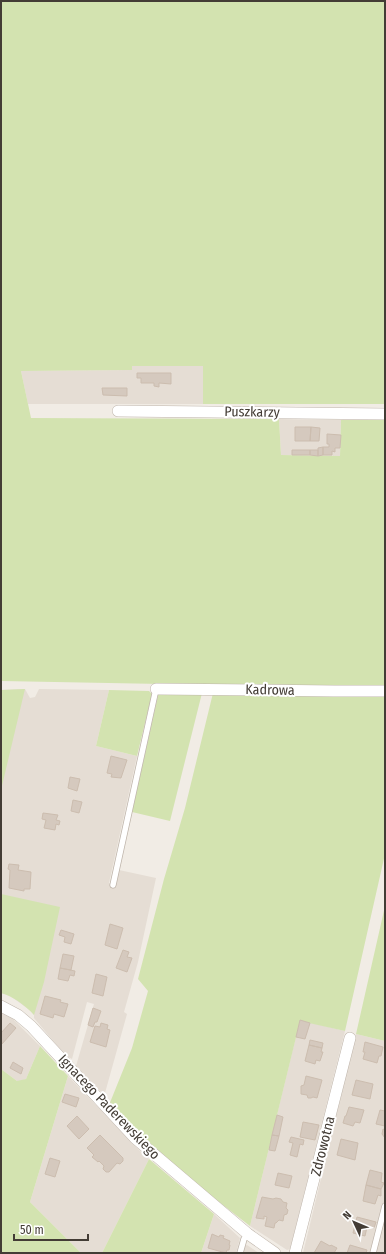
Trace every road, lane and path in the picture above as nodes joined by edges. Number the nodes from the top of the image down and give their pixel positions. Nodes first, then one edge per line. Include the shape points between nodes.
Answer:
1 (118, 411) dead end
2 (385, 414) edge
3 (156, 688) joint
4 (385, 691) edge
5 (112, 884) dead end
6 (1, 1006) edge
7 (350, 1038) dead end
8 (385, 1206) edge
9 (248, 1234) junction
10 (240, 1253) edge
11 (274, 1253) edge
12 (295, 1253) edge
13 (373, 1253) edge

1 - 2 street, Puszkarzy
3 - 4 street, Kadrowa
3 - 5 lane
6 - 9 street, Ignacego Paderewskiego via 31,1026 146,1147
7 - 12 street, Zdrowotna
8 - 13 lane
9 - 10 lane
9 - 11 street, Ignacego Paderewskiego

